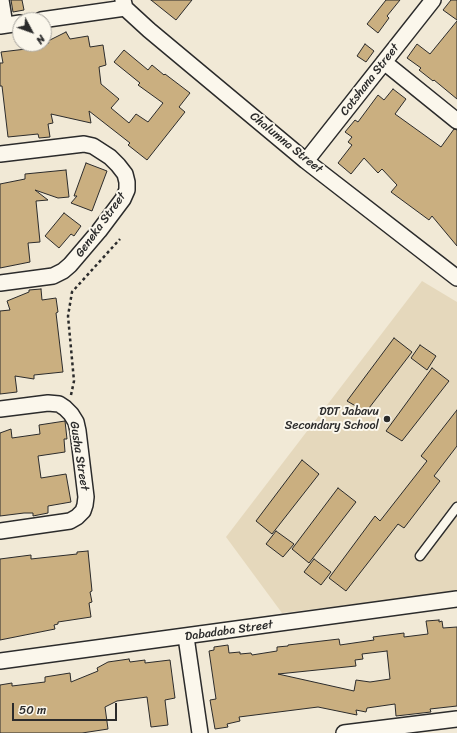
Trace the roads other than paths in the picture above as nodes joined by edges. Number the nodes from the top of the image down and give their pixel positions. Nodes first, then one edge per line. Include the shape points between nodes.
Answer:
1 (1, 0) edge
2 (433, 0) edge
3 (124, 4) edge
4 (52, 18) edge
5 (12, 24) edge
6 (2, 25) edge
7 (384, 62) junction
8 (457, 121) edge
9 (0, 154) edge
10 (306, 161) junction
11 (457, 278) edge
12 (0, 283) edge
13 (0, 409) edge
14 (457, 507) edge
15 (0, 531) edge
16 (420, 556) dead end
17 (457, 599) edge
18 (186, 637) junction
19 (0, 661) edge
20 (457, 718) edge
21 (200, 733) edge
22 (344, 733) edge

1 - 6 street
2 - 7 street, Cotshana Street
3 - 4 street
3 - 10 street, Chalumna Street
5 - 6 street
7 - 8 street
7 - 10 street, Cotshana Street
9 - 12 street, Geneka Street via 84,144 93,146 110,157 125,174 127,182 123,199 99,231 63,271 52,276
10 - 11 street, Chalumna Street
13 - 15 street, Gusha Street via 48,403 59,404 68,410 76,422 78,431 86,497 83,512 70,521
14 - 16 lane
17 - 18 street, Dabadaba Street
18 - 19 street, Dabadaba Street
18 - 21 street
20 - 22 street

